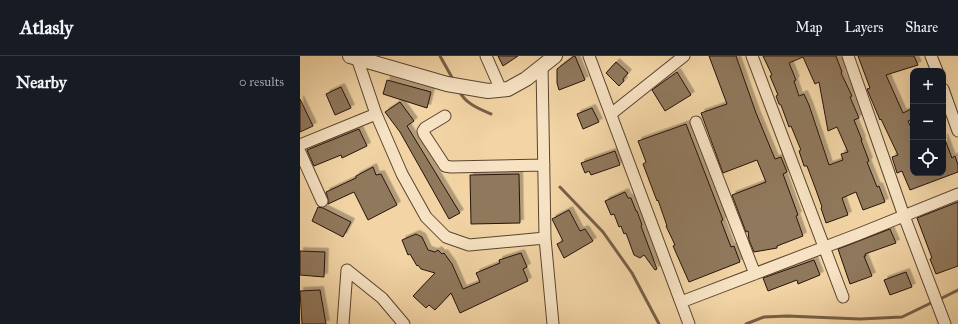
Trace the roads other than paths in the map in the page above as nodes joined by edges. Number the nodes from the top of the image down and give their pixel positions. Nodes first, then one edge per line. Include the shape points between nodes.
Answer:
1 (486, 56) edge
2 (555, 56) edge
3 (589, 56) edge
4 (684, 56) edge
5 (752, 56) edge
6 (848, 56) edge
7 (931, 56) edge
8 (355, 57) edge
9 (542, 66) junction
10 (936, 68) edge
11 (501, 90) junction
12 (946, 94) edge
13 (954, 106) edge
14 (376, 114) junction
15 (611, 114) junction
16 (444, 116) dead end
17 (696, 122) dead end
18 (958, 131) edge
19 (300, 145) edge
20 (300, 152) edge
21 (544, 165) junction
22 (958, 194) edge
23 (322, 201) dead end
24 (904, 216) junction
25 (545, 238) junction
26 (825, 247) junction
27 (755, 274) junction
28 (843, 297) dead end
29 (681, 302) junction
30 (343, 324) edge
31 (404, 324) edge
32 (553, 324) edge
33 (689, 324) edge
34 (945, 324) edge

1 - 11 street
2 - 9 street
3 - 15 street
4 - 15 street
5 - 26 street
6 - 24 street
7 - 10 street
8 - 11 street via 447,84 488,91
8 - 14 street
9 - 11 street via 526,79
9 - 21 street
12 - 13 street
13 - 18 street
14 - 19 street
14 - 25 street via 402,174 426,217 446,236 469,245
15 - 29 street
16 - 21 street via 423,131 445,166
17 - 27 street
20 - 23 street
21 - 25 street
22 - 24 street
24 - 26 street
24 - 34 street
25 - 32 street
26 - 27 street
26 - 28 street
27 - 29 street
29 - 33 street
30 - 31 street via 348,270 382,298

